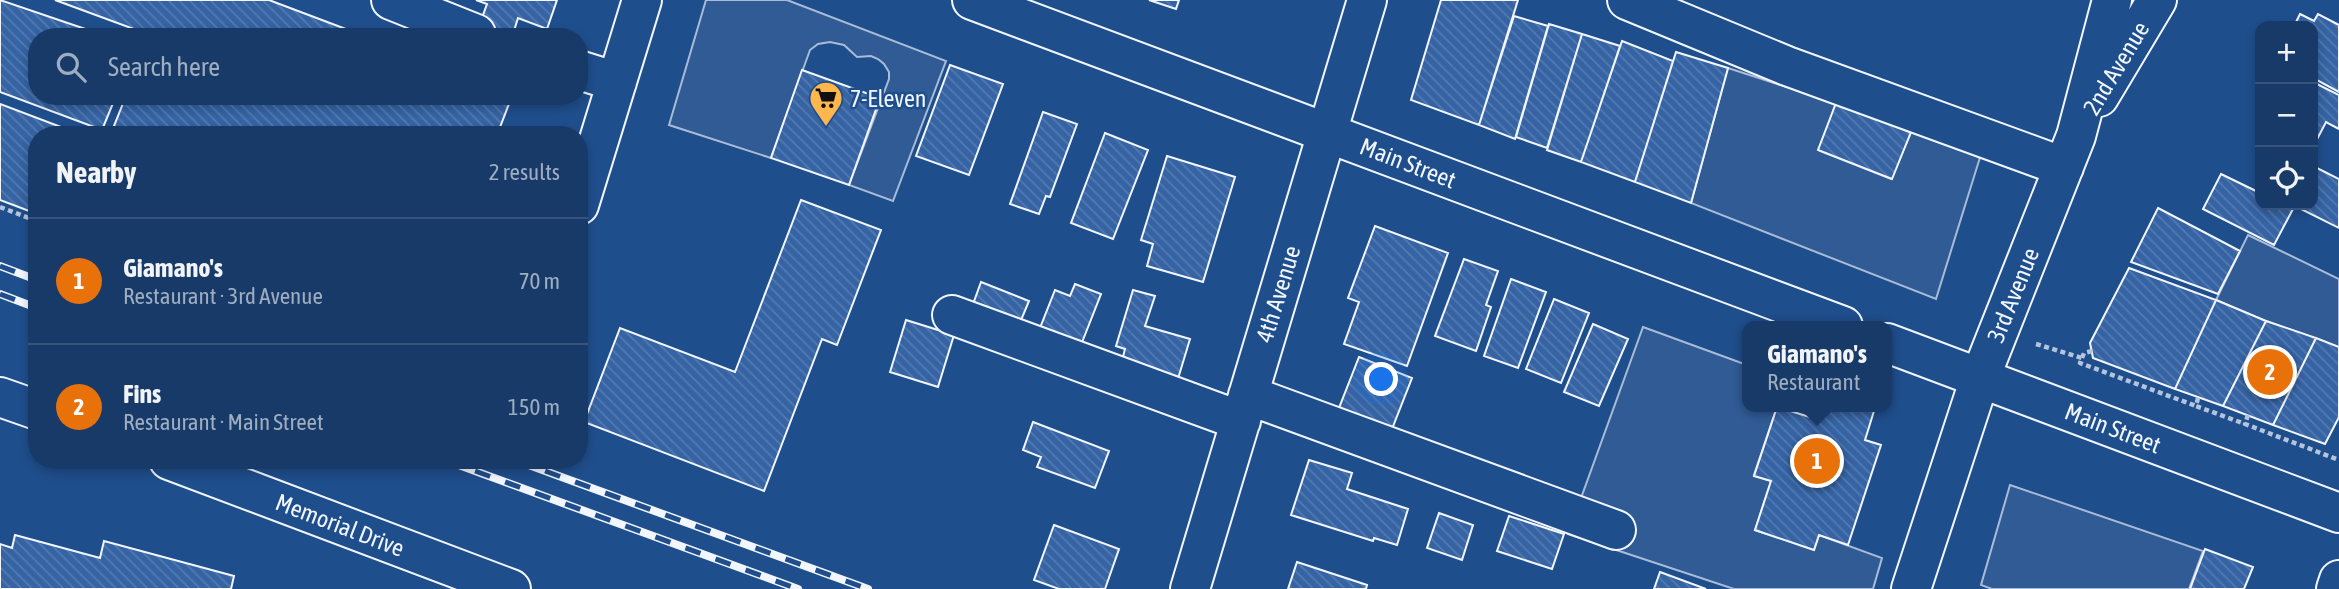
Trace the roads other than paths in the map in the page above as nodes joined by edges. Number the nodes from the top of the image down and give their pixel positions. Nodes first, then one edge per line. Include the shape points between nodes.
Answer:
1 (391, 0) edge
2 (642, 0) edge
3 (972, 0) edge
4 (1367, 0) edge
5 (1627, 0) edge
6 (2112, 0) edge
7 (2157, 0) edge
8 (461, 28) edge
9 (588, 73) edge
10 (617, 82) junction
11 (1327, 132) junction
12 (2069, 152) junction
13 (588, 176) edge
14 (952, 315) dead end
15 (1830, 321) edge
16 (1892, 345) edge
17 (1980, 378) junction
18 (0, 397) edge
19 (28, 407) edge
20 (1245, 408) junction
21 (191, 469) edge
22 (2339, 513) edge
23 (1616, 530) dead end
24 (2339, 580) edge
25 (468, 581) edge
26 (511, 589) edge
27 (1190, 589) edge
28 (1911, 589) edge
29 (2336, 589) edge

1 - 8 street
2 - 10 street
3 - 11 street, Main Street
4 - 11 street, 4th Avenue
5 - 12 street via 1787,66
6 - 12 street, 3rd Avenue
7 - 12 street, 2nd Avenue
9 - 10 street
10 - 13 street
11 - 15 street, Main Street
11 - 20 street, 4th Avenue
12 - 17 street, 3rd Avenue
14 - 20 street
16 - 17 street, Main Street
17 - 22 street, Main Street
17 - 28 street, 3rd Avenue
18 - 19 street
20 - 23 street
20 - 27 street, 4th Avenue
21 - 25 street, Memorial Drive
24 - 29 street
25 - 26 street, Memorial Drive

